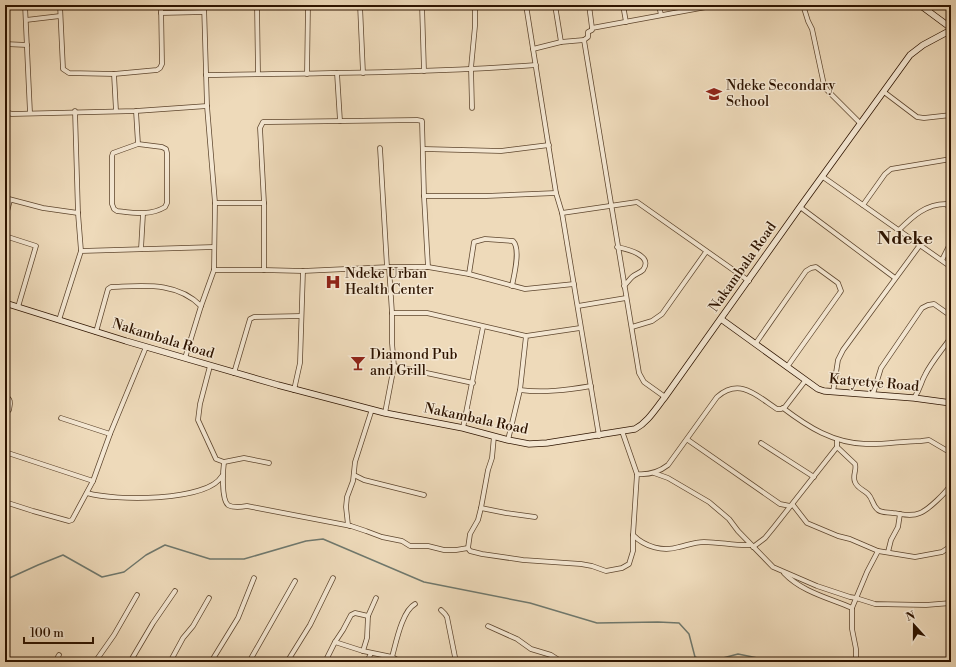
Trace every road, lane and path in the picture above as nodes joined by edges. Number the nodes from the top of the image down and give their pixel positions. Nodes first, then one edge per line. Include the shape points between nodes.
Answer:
1 (25, 5) edge
2 (60, 5) edge
3 (161, 5) edge
4 (204, 5) edge
5 (257, 5) edge
6 (308, 5) edge
7 (360, 5) edge
8 (422, 5) edge
9 (475, 5) edge
10 (526, 5) edge
11 (556, 5) edge
12 (589, 5) edge
13 (623, 5) edge
14 (659, 5) edge
15 (717, 5) edge
16 (803, 5) edge
17 (920, 5) edge
18 (934, 5) edge
19 (928, 11) junction
20 (204, 12) junction
21 (161, 13) junction
22 (661, 15) junction
23 (60, 16) junction
24 (26, 20) junction
25 (626, 22) junction
26 (592, 28) junction
27 (951, 29) edge
28 (584, 40) junction
29 (561, 42) junction
30 (5, 44) edge
31 (27, 45) junction
32 (533, 49) junction
33 (536, 65) junction
34 (471, 68) junction
35 (424, 71) junction
36 (337, 73) junction
37 (363, 73) junction
38 (114, 74) junction
39 (258, 74) junction
40 (307, 74) junction
41 (206, 75) junction
42 (884, 92) junction
43 (207, 106) junction
44 (472, 108) dead end
45 (116, 111) junction
46 (136, 111) junction
47 (5, 112) edge
48 (75, 112) junction
49 (30, 113) junction
50 (950, 116) edge
51 (340, 121) junction
52 (860, 123) junction
53 (951, 126) edge
54 (138, 144) junction
55 (549, 145) junction
56 (380, 148) dead end
57 (424, 150) junction
58 (951, 159) edge
59 (822, 177) junction
60 (556, 193) junction
61 (424, 196) junction
62 (5, 198) edge
63 (10, 200) junction
64 (214, 203) junction
65 (264, 203) junction
66 (863, 205) junction
67 (612, 206) junction
68 (800, 208) junction
69 (951, 209) edge
70 (78, 212) junction
71 (562, 213) junction
72 (143, 214) junction
73 (5, 219) edge
74 (899, 230) junction
75 (5, 236) edge
76 (951, 242) edge
77 (920, 245) junction
78 (214, 247) junction
79 (617, 247) junction
80 (141, 249) junction
81 (81, 251) junction
82 (706, 252) junction
83 (942, 260) junction
84 (388, 267) junction
85 (428, 267) junction
86 (951, 267) edge
87 (214, 270) junction
88 (264, 270) junction
89 (303, 271) junction
90 (469, 274) junction
91 (895, 278) junction
92 (748, 281) junction
93 (574, 284) junction
94 (512, 286) junction
95 (624, 286) junction
96 (626, 298) junction
97 (5, 303) edge
98 (200, 306) junction
99 (578, 306) junction
100 (18, 307) junction
101 (392, 313) junction
102 (301, 316) junction
103 (951, 316) edge
104 (721, 319) junction
105 (59, 320) junction
106 (483, 327) junction
107 (632, 327) junction
108 (580, 328) junction
109 (96, 332) junction
110 (526, 336) junction
111 (951, 337) edge
112 (756, 343) junction
113 (146, 347) junction
114 (185, 358) junction
115 (210, 366) junction
116 (394, 366) junction
117 (787, 367) junction
118 (234, 373) junction
119 (805, 381) junction
120 (473, 383) junction
121 (591, 386) junction
122 (294, 390) junction
123 (520, 390) junction
124 (833, 392) junction
125 (872, 394) junction
126 (5, 397) edge
127 (665, 397) junction
128 (914, 398) junction
129 (951, 403) edge
130 (783, 408) junction
131 (372, 409) junction
132 (9, 410) dead end
133 (385, 413) junction
134 (61, 418) dead end
135 (463, 428) junction
136 (622, 431) junction
137 (110, 434) junction
138 (494, 436) junction
139 (599, 436) junction
140 (508, 440) junction
141 (688, 440) junction
142 (837, 440) junction
143 (761, 443) dead end
144 (837, 447) junction
145 (5, 452) edge
146 (951, 453) edge
147 (224, 462) junction
148 (270, 463) dead end
149 (654, 473) junction
150 (637, 474) junction
151 (354, 475) junction
152 (222, 476) junction
153 (814, 477) junction
154 (93, 481) junction
155 (951, 484) edge
156 (87, 493) junction
157 (424, 495) dead end
158 (5, 502) edge
159 (791, 505) junction
160 (481, 508) junction
161 (900, 514) junction
162 (535, 517) dead end
163 (351, 526) junction
164 (633, 535) junction
165 (752, 546) junction
166 (951, 546) edge
167 (468, 548) junction
168 (878, 551) junction
169 (888, 552) junction
170 (782, 571) junction
171 (254, 578) dead end
172 (333, 578) dead end
173 (294, 581) dead end
174 (175, 591) dead end
175 (137, 595) dead end
176 (209, 598) dead end
177 (376, 598) dead end
178 (856, 598) junction
179 (950, 603) edge
180 (415, 604) dead end
181 (852, 608) junction
182 (441, 610) dead end
183 (951, 612) edge
184 (368, 616) junction
185 (488, 626) dead end
186 (335, 642) junction
187 (363, 651) junction
188 (371, 653) junction
189 (59, 655) dead end
190 (392, 657) junction
191 (55, 662) edge
192 (95, 662) edge
193 (130, 662) edge
194 (170, 662) edge
195 (211, 662) edge
196 (249, 662) edge
197 (287, 662) edge
198 (325, 662) edge
199 (367, 662) edge
200 (399, 662) edge
201 (456, 662) edge
202 (562, 662) edge
203 (856, 662) edge

1 - 24 street
2 - 23 street
3 - 21 street
4 - 20 street
5 - 39 street
6 - 40 street
7 - 37 street
8 - 35 street
9 - 34 street
10 - 32 street
11 - 29 street
12 - 26 street
13 - 25 street
14 - 22 street
15 - 22 street
16 - 52 street via 812,29 824,85
17 - 19 main road
18 - 19 street
19 - 27 main road
20 - 21 street
20 - 41 street
21 - 38 street via 160,68
22 - 25 street
23 - 24 street
23 - 38 street via 63,69 69,73
24 - 31 street
25 - 26 street
26 - 28 street
27 - 42 main road, Nakambala Road via 910,55
28 - 29 street
28 - 67 street
29 - 32 street
30 - 31 street
31 - 49 street
32 - 33 street
33 - 34 street
33 - 55 street
34 - 35 street
34 - 44 street
35 - 37 street
36 - 37 street
36 - 40 street
36 - 51 street
38 - 45 street
39 - 40 street
39 - 41 street
41 - 43 street
42 - 50 street via 917,117
42 - 52 main road, Nakambala Road
43 - 46 street
43 - 64 street
45 - 46 street
45 - 48 street
46 - 54 street
47 - 49 street
48 - 49 street
48 - 70 street
50 - 53 street
51 - 57 street via 422,121
51 - 65 street via 263,122 260,128
52 - 59 main road, Nakambala Road
54 - 72 street via 162,147 167,153 167,203 161,210
54 - 72 street via 118,150 112,156 112,204 117,211
55 - 57 street via 501,151
55 - 60 street
56 - 84 street
57 - 61 street
58 - 66 street via 891,170 885,174
59 - 66 street
59 - 68 main road, Nakambala Road
60 - 61 street
60 - 71 street
61 - 85 street
62 - 63 street
63 - 70 street via 43,208
63 - 73 street
64 - 65 street
64 - 78 street
65 - 88 street
66 - 74 street
67 - 71 street
67 - 79 street
67 - 82 street via 637,202
68 - 91 street
68 - 92 main road, Nakambala Road
69 - 74 street via 946,204 940,204 922,210
70 - 81 street
71 - 93 street
72 - 80 street
74 - 77 street
75 - 100 street via 36,246
76 - 83 street
77 - 83 street
77 - 91 street
78 - 80 street
78 - 87 street
79 - 95 street
79 - 95 street via 640,254 644,259 645,265 642,270
80 - 81 street
81 - 105 street
82 - 92 street
82 - 107 street via 662,314 652,321
83 - 86 street
84 - 85 street
84 - 89 street
84 - 101 street
85 - 90 street
87 - 88 street
87 - 98 street
88 - 89 street
89 - 102 street
90 - 94 street
90 - 94 street via 474,242 485,239 512,241 515,244 516,259
91 - 124 street via 843,350 838,360
92 - 104 main road, Nakambala Road
93 - 94 street via 525,289
93 - 99 street
95 - 96 street
96 - 99 street
96 - 107 street
97 - 100 main road, Nakambala Road
98 - 109 street via 188,295 158,286 111,287 108,289
98 - 114 street
99 - 108 street
100 - 105 main road, Nakambala Road
101 - 106 street via 427,313
101 - 116 street
102 - 118 street via 250,319
102 - 122 street via 300,363
103 - 125 street via 934,304 922,308 881,368
104 - 112 main road, Katyetye Road
104 - 127 main road, Nakambala Road
105 - 109 main road, Nakambala Road
106 - 110 street
106 - 120 street
107 - 127 street via 641,379
108 - 110 street
108 - 121 street
109 - 113 main road, Nakambala Road
110 - 123 street
111 - 128 street via 924,376 920,390
112 - 117 main road, Katyetye Road
112 - 117 street via 806,271 816,267 838,282 841,291
113 - 114 main road, Nakambala Road
113 - 137 street
114 - 115 main road, Nakambala Road
115 - 118 main road, Nakambala Road
115 - 147 street via 198,420 216,459
116 - 120 street
116 - 133 street
117 - 119 main road, Katyetye Road
118 - 122 main road, Nakambala Road
119 - 124 main road, Katyetye Road via 818,389
119 - 130 street
120 - 135 street
121 - 123 street via 551,392
121 - 139 street
122 - 131 main road, Nakambala Road
123 - 140 street
124 - 125 main road, Katyetye Road
125 - 128 main road, Katyetye Road
126 - 132 street via 11,402
127 - 136 main road, Nakambala Road via 641,426
128 - 129 main road, Katyetye Road
130 - 141 street via 777,409 745,388 730,390 717,397
130 - 142 street via 812,429
131 - 133 main road, Nakambala Road
131 - 151 street via 355,462
133 - 135 main road, Nakambala Road
134 - 137 street
135 - 138 main road, Nakambala Road
136 - 139 main road, Nakambala Road
136 - 150 street
137 - 154 street
138 - 140 main road, Nakambala Road
138 - 160 street
139 - 140 main road, Nakambala Road via 529,444
141 - 149 street via 668,466
141 - 159 street via 780,504
142 - 144 street
142 - 146 street via 864,444 929,440
143 - 153 street
144 - 153 street
144 - 161 street via 855,464 855,483 870,496 874,506 881,512
145 - 154 street
147 - 148 street via 244,458
147 - 152 street
149 - 150 street
149 - 165 street via 668,478 709,502 729,519
150 - 164 street
151 - 157 street via 364,480
151 - 163 street via 347,497 348,525
152 - 156 street via 219,482 209,487 152,499
152 - 163 street via 225,500 232,506 247,506
153 - 159 street
154 - 156 street
155 - 161 street via 942,497 920,513
156 - 158 street via 74,518 69,521
159 - 165 street via 765,538
159 - 168 street via 807,523
160 - 162 street
160 - 167 street via 470,534
161 - 169 street via 898,528
163 - 167 street via 402,541 410,546 428,546 444,550
164 - 165 street via 643,544 654,547 679,547 703,542
164 - 167 street via 633,551 629,564 606,571 581,564 538,562 482,554
165 - 170 street via 773,567
166 - 169 street via 942,552 915,557
168 - 169 street
168 - 178 street
170 - 178 street via 817,586
170 - 181 street via 798,585
171 - 195 street via 238,618
172 - 197 street via 310,625
173 - 196 street
174 - 193 street
175 - 192 street
176 - 194 street via 193,626 182,638
177 - 184 street
178 - 179 street via 875,604
178 - 181 street
179 - 183 street
180 - 190 street via 409,609
181 - 203 street
182 - 201 street via 446,617
184 - 186 street via 352,614
184 - 187 street via 367,638
185 - 202 street via 517,639 530,649 551,655
186 - 187 street
186 - 198 street
187 - 188 street
188 - 190 street
188 - 199 street
189 - 191 street
190 - 200 street

